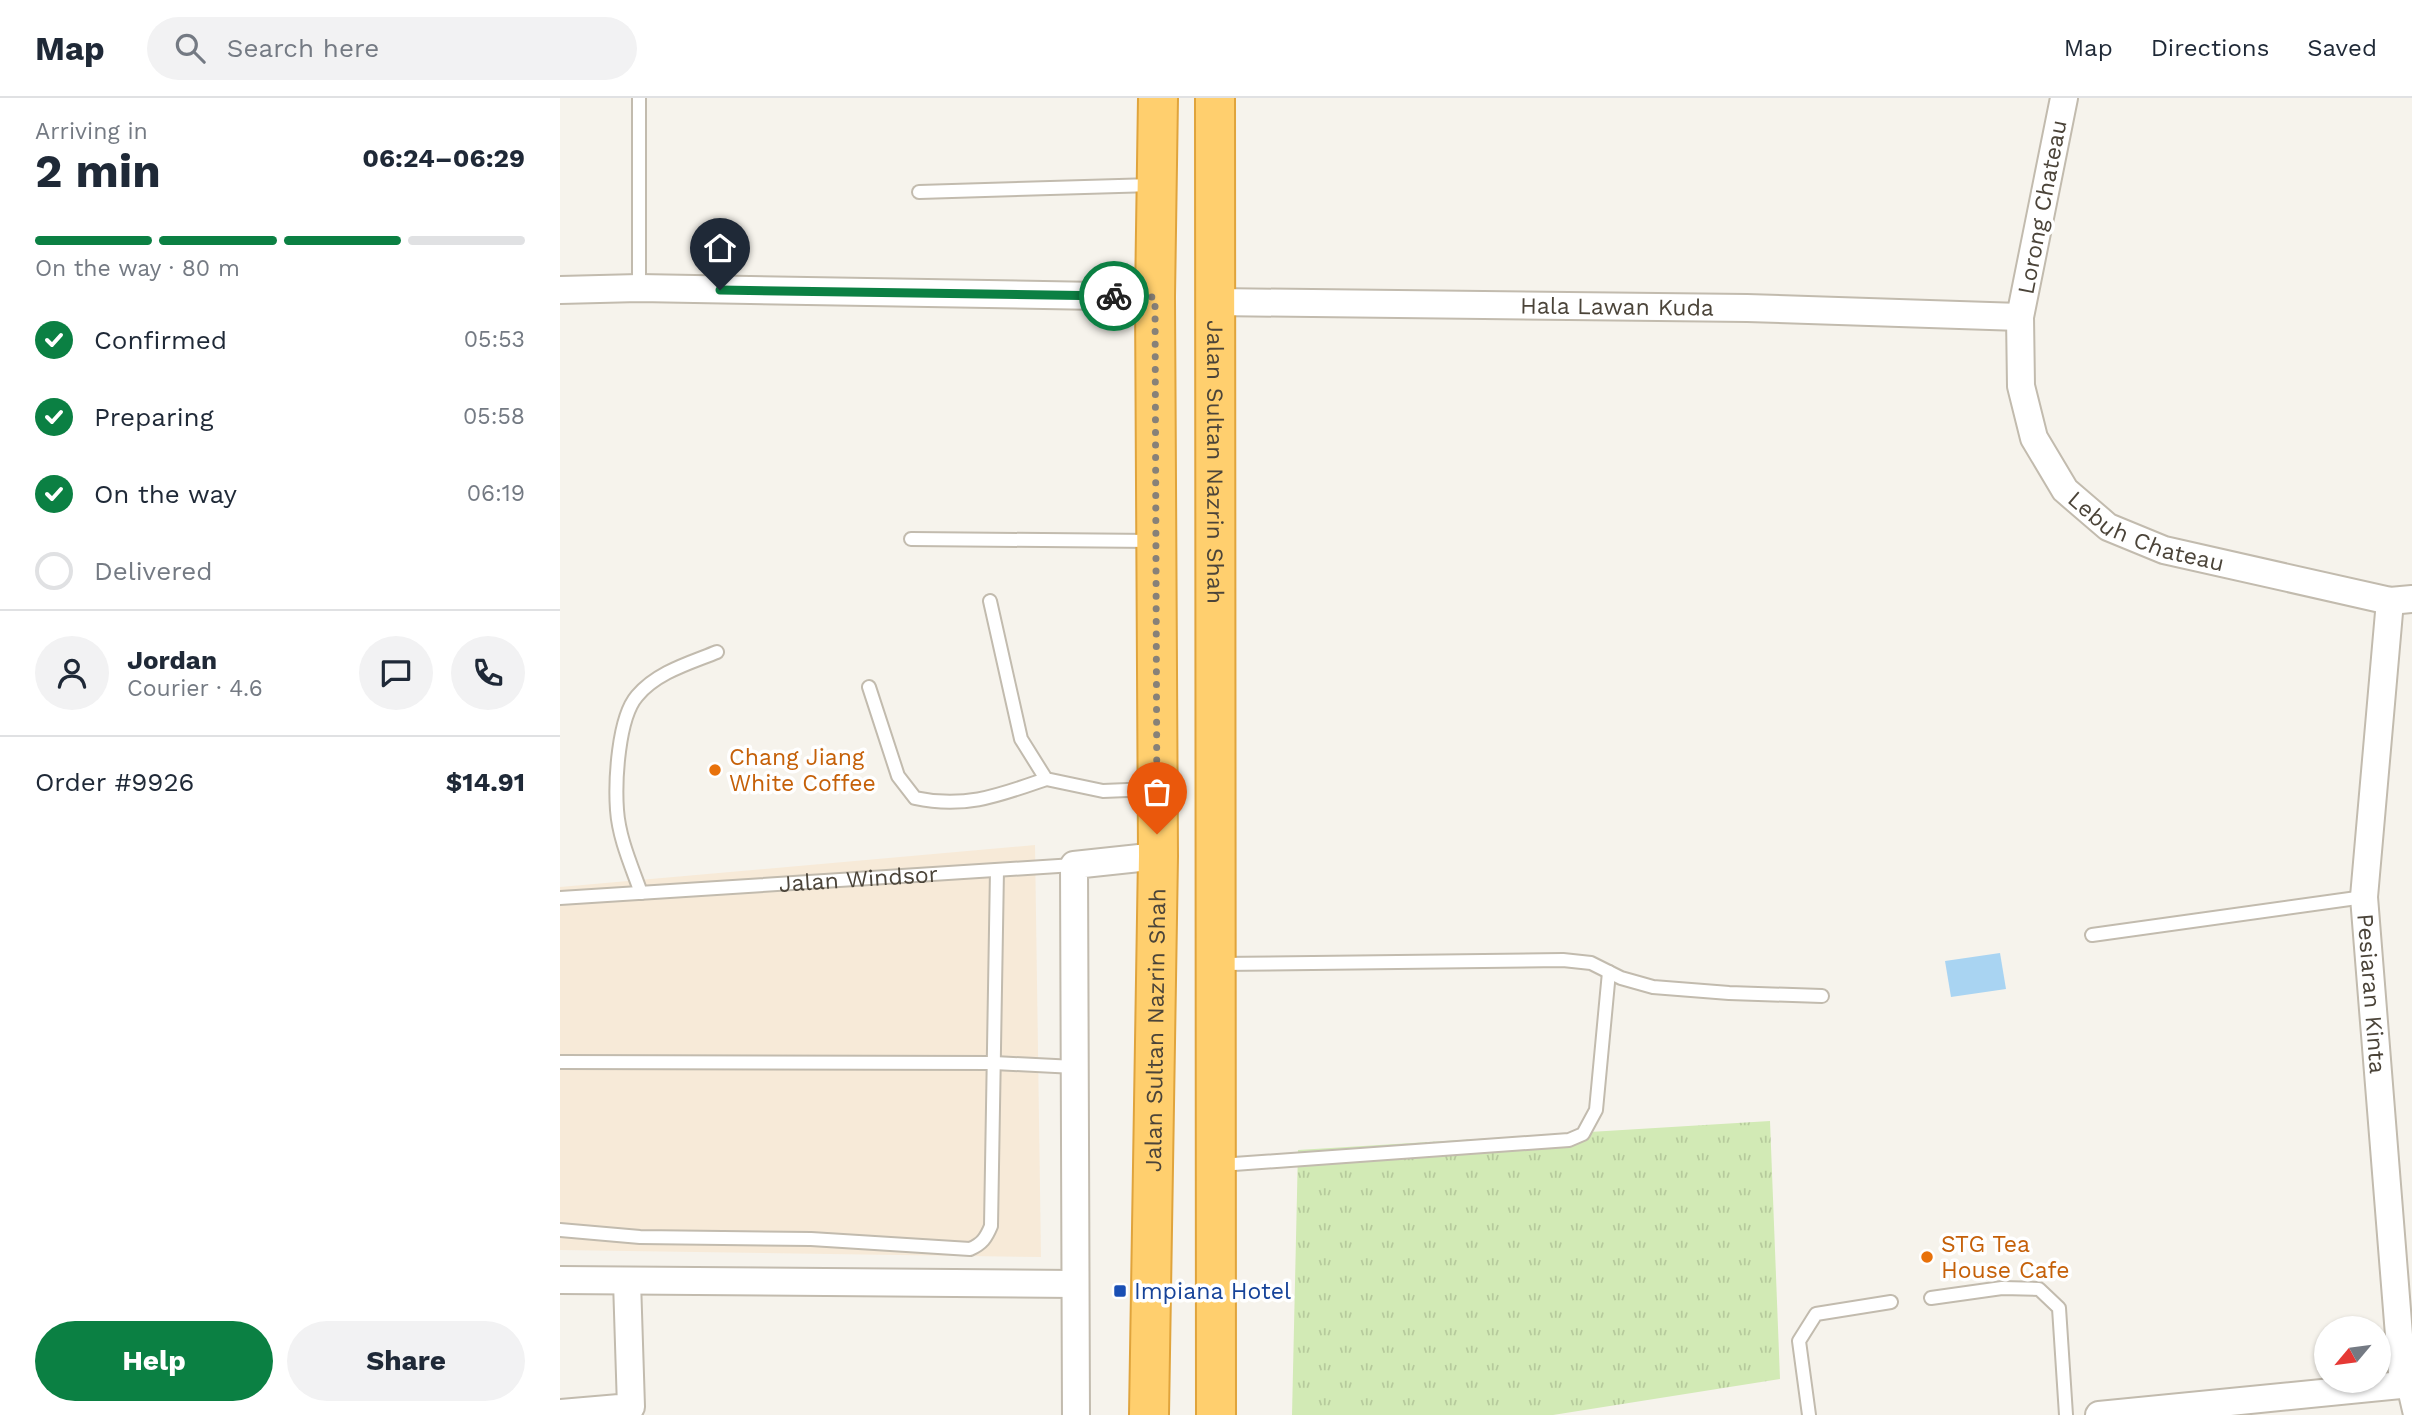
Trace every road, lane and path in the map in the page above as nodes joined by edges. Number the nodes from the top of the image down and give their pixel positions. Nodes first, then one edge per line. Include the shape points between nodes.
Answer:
1 (639, 98) edge
2 (1158, 98) edge
3 (1215, 98) edge
4 (2064, 98) edge
5 (1157, 185) junction
6 (919, 192) dead end
7 (639, 288) junction
8 (560, 290) edge
9 (1155, 297) junction
10 (1215, 302) junction
11 (2020, 317) junction
12 (911, 539) dead end
13 (1157, 541) junction
14 (2401, 600) edge
15 (990, 601) dead end
16 (717, 652) dead end
17 (869, 687) dead end
18 (1046, 779) junction
19 (1156, 789) junction
20 (1158, 856) junction
21 (1074, 865) junction
22 (997, 870) junction
23 (641, 893) junction
24 (2364, 897) junction
25 (560, 898) edge
26 (2092, 935) dead end
27 (1216, 964) junction
28 (1609, 972) junction
29 (1822, 996) dead end
30 (560, 1062) edge
31 (994, 1063) junction
32 (1075, 1067) junction
33 (1216, 1166) junction
34 (560, 1230) edge
35 (560, 1280) edge
36 (627, 1282) junction
37 (1076, 1284) junction
38 (1931, 1298) dead end
39 (1891, 1302) dead end
40 (2408, 1384) edge
41 (560, 1413) edge
42 (1076, 1415) edge
43 (1149, 1415) edge
44 (1216, 1415) edge
45 (1809, 1415) edge
46 (2066, 1415) edge
47 (2099, 1415) edge
48 (2410, 1415) edge

1 - 7 lane
2 - 5 highway, Jalan Sultan Nazrin Shah
3 - 10 highway, Jalan Sultan Nazrin Shah
4 - 11 street, Lorong Chateau
5 - 6 lane
5 - 9 highway, Jalan Sultan Nazrin Shah
7 - 8 street
7 - 9 street
9 - 13 highway, Jalan Sultan Nazrin Shah
10 - 11 street, Hala Lawan Kuda via 1747,308
10 - 27 highway, Jalan Sultan Nazrin Shah
11 - 14 street, Lebuh Chateau via 2021,386 2034,438 2065,490 2108,527 2164,550
12 - 13 lane
13 - 19 highway, Jalan Sultan Nazrin Shah
14 - 24 street, Pesiaran Kinta
15 - 18 lane via 1021,739
16 - 23 lane via 667,672 637,696 621,731 617,811
17 - 18 lane via 898,776 915,798 984,800
18 - 19 lane via 1103,791
19 - 20 highway, Jalan Sultan Nazrin Shah
20 - 21 street, Jalan Windsor
20 - 43 highway, Jalan Sultan Nazrin Shah
21 - 22 lane, Jalan Windsor
21 - 32 street
22 - 23 lane, Jalan Windsor
22 - 31 lane
23 - 25 lane, Jalan Windsor
24 - 26 lane
24 - 40 street, Pesiaran Kinta
27 - 28 lane via 1563,960 1591,963
27 - 33 highway, Jalan Sultan Nazrin Shah
28 - 29 lane via 1653,987
28 - 33 lane via 1597,1110 1583,1134 1569,1140
30 - 31 lane
31 - 32 lane
31 - 34 lane via 991,1226 985,1240 970,1249
32 - 37 street
33 - 44 highway, Jalan Sultan Nazrin Shah
35 - 36 street
36 - 37 street
36 - 41 street via 631,1407
37 - 42 street
38 - 46 lane via 2002,1288 2039,1289 2059,1308
39 - 45 lane via 1816,1314 1799,1341
40 - 47 street
40 - 48 lane

